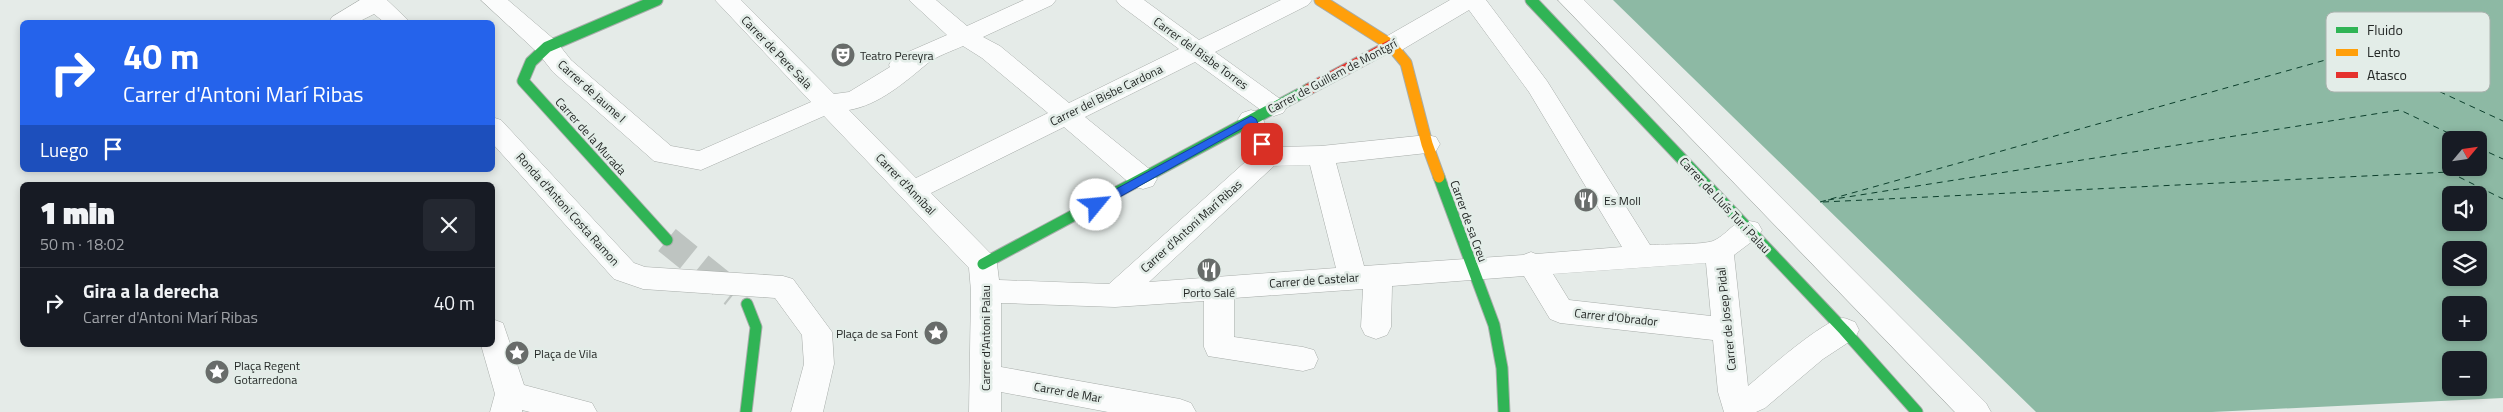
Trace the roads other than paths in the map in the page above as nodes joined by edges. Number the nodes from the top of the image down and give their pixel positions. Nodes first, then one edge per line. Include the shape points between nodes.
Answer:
1 (493, 0) edge
2 (657, 0) edge
3 (727, 0) edge
4 (921, 0) edge
5 (1044, 0) edge
6 (1128, 0) edge
7 (1300, 0) edge
8 (1320, 0) edge
9 (1468, 0) edge
10 (1474, 0) edge
11 (1531, 0) edge
12 (1570, 0) edge
13 (374, 2) edge
14 (344, 20) edge
15 (396, 20) edge
16 (965, 37) junction
17 (1391, 46) junction
18 (547, 47) junction
19 (1198, 50) junction
20 (828, 104) junction
21 (1274, 107) junction
22 (1066, 114) junction
23 (1251, 119) junction
24 (495, 129) edge
25 (1427, 144) junction
26 (1321, 155) junction
27 (1267, 156) junction
28 (1143, 179) junction
29 (912, 191) junction
30 (1748, 230) junction
31 (667, 240) tunnel mouth
32 (1719, 251) junction
33 (1641, 255) junction
34 (1531, 264) junction
35 (1471, 268) junction
36 (1365, 277) junction
37 (985, 278) junction
38 (1219, 288) junction
39 (1115, 296) junction
40 (747, 304) dead end
41 (1376, 327) dead end
42 (1727, 330) junction
43 (1844, 330) junction
44 (495, 344) edge
45 (1303, 359) dead end
46 (985, 376) junction
47 (1742, 401) edge
48 (508, 403) edge
49 (742, 411) edge
50 (581, 412) edge
51 (807, 412) edge
52 (985, 412) edge
53 (1180, 412) edge
54 (1504, 412) edge
55 (1917, 412) edge
56 (1975, 412) edge

1 - 18 street, Carrer de Jaume I
2 - 18 street
3 - 20 street, Carrer de Pere Sala
4 - 16 street
5 - 16 street
6 - 19 street, Carrer del Bisbe Torres
7 - 19 street, Carrer del Bisbe Cardona
8 - 17 street, Carrer de sa Creu
9 - 17 street, Carrer de Guillem de Montgrí
10 - 33 street via 1538,87
11 - 30 street, Carrer de Lluís Tur i Palau
12 - 56 street
13 - 14 street
13 - 15 street
16 - 20 street via 918,59 883,85 855,100
16 - 22 street via 991,52
17 - 21 street, Carrer de Guillem de Montgrí
17 - 25 street, Carrer de sa Creu via 1406,63
18 - 20 street, Carrer de Jaume I via 562,66 663,154 702,161
18 - 31 street, Carrer de la Murada via 526,68 524,81
19 - 21 street, Carrer del Bisbe Torres
19 - 22 street, Carrer del Bisbe Cardona
20 - 29 street, Carrer d'Anníbal
21 - 23 street, Carrer de Guillem de Montgrí
22 - 28 street
22 - 29 street, Carrer del Bisbe Cardona
23 - 27 street
23 - 28 street, Carrer de Guillem de Montgrí
24 - 51 street, Ronda d'Antoni Costa Ramon via 624,271 643,278 783,287 817,332 819,364
25 - 26 street
25 - 35 street, Carrer de sa Creu
26 - 27 street
26 - 36 street
27 - 39 street, Carrer d'Antoni Marí Ribas
28 - 37 street, Carrer de Guillem de Montgrí
29 - 37 street, Carrer d'Anníbal
30 - 32 street, Carrer de Josep Pidal
30 - 43 street, Carrer de Lluís Tur i Palau
32 - 33 street
32 - 42 street, Carrer de Josep Pidal
33 - 34 street, Carrer de Castelar
34 - 35 street, Carrer de Castelar
34 - 42 street, Carrer d'Obrador via 1560,311
35 - 36 street, Carrer de Castelar
35 - 54 street, Carrer de sa Creu via 1494,325 1502,368
36 - 38 street, Carrer de Castelar
36 - 41 street
37 - 39 street, Carrer de Castelar
37 - 46 street, Carrer d'Antoni Palau
38 - 39 street, Carrer de Castelar
38 - 45 street via 1219,347
40 - 49 street via 756,327
42 - 47 street, Carrer de Josep Pidal
43 - 47 street
43 - 55 street, Carrer de Lluís Tur i Palau
44 - 48 street
46 - 52 street, Carrer d'Antoni Palau
46 - 53 street, Carrer de Mar
48 - 50 street

